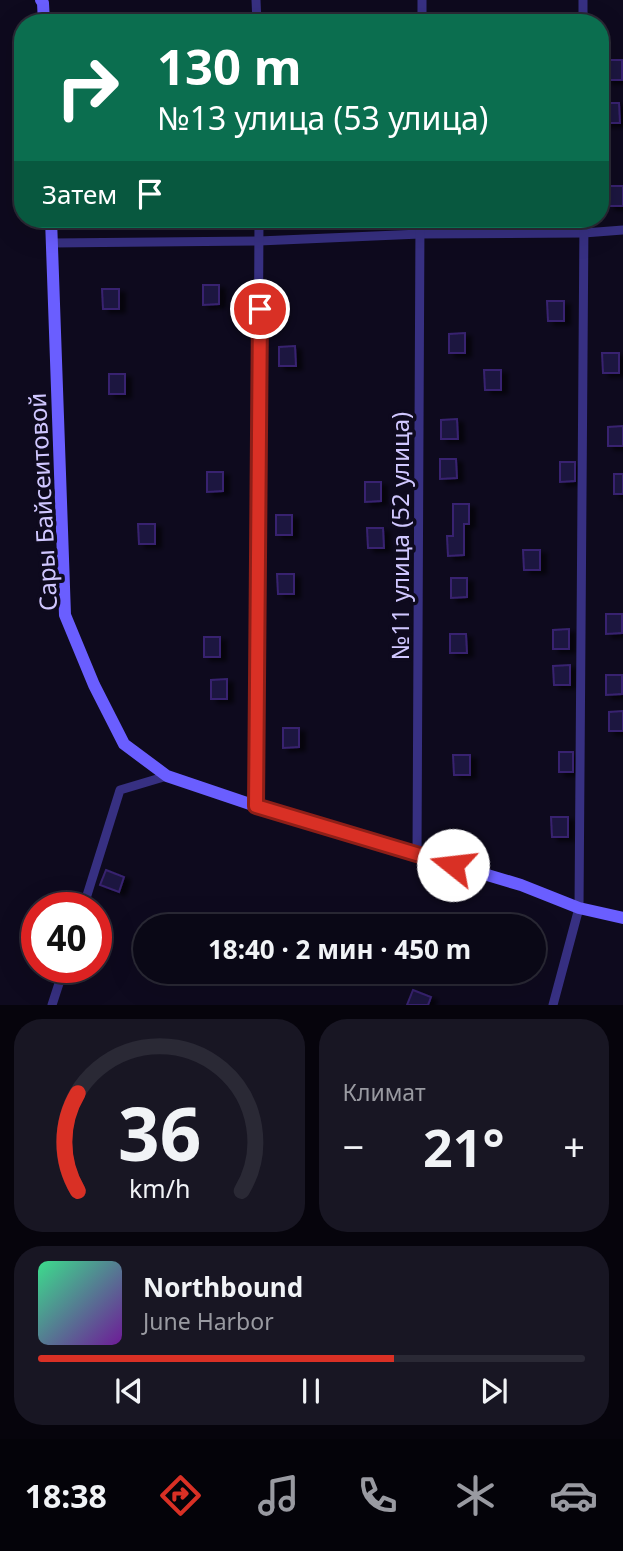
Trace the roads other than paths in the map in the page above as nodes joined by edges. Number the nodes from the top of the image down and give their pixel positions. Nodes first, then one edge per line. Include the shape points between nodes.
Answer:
1 (51, 228) edge
2 (259, 228) edge
3 (420, 228) edge
4 (584, 228) edge
5 (623, 230) edge
6 (584, 233) junction
7 (420, 234) junction
8 (259, 242) junction
9 (52, 243) junction
10 (167, 776) junction
11 (256, 806) junction
12 (417, 854) junction
13 (88, 892) edge
14 (579, 908) junction
15 (623, 918) edge
16 (59, 983) edge
17 (52, 1005) edge
18 (554, 1005) edge

1 - 9 street, Сары Байсеитовой
2 - 8 street
3 - 7 street, №11 улица (52 улица)
4 - 6 street
5 - 6 street
6 - 7 street
6 - 14 street
7 - 8 street
7 - 12 street, №11 улица (52 улица)
8 - 9 street
8 - 11 street
9 - 10 street, Сары Байсеитовой via 65,615 124,744
10 - 11 street, Сары Байсеитовой
10 - 13 street via 120,790
11 - 12 street, Сары Байсеитовой
12 - 14 street, Сары Байсеитовой via 522,885
14 - 15 street, Сары Байсеитовой
14 - 18 street
16 - 17 street

